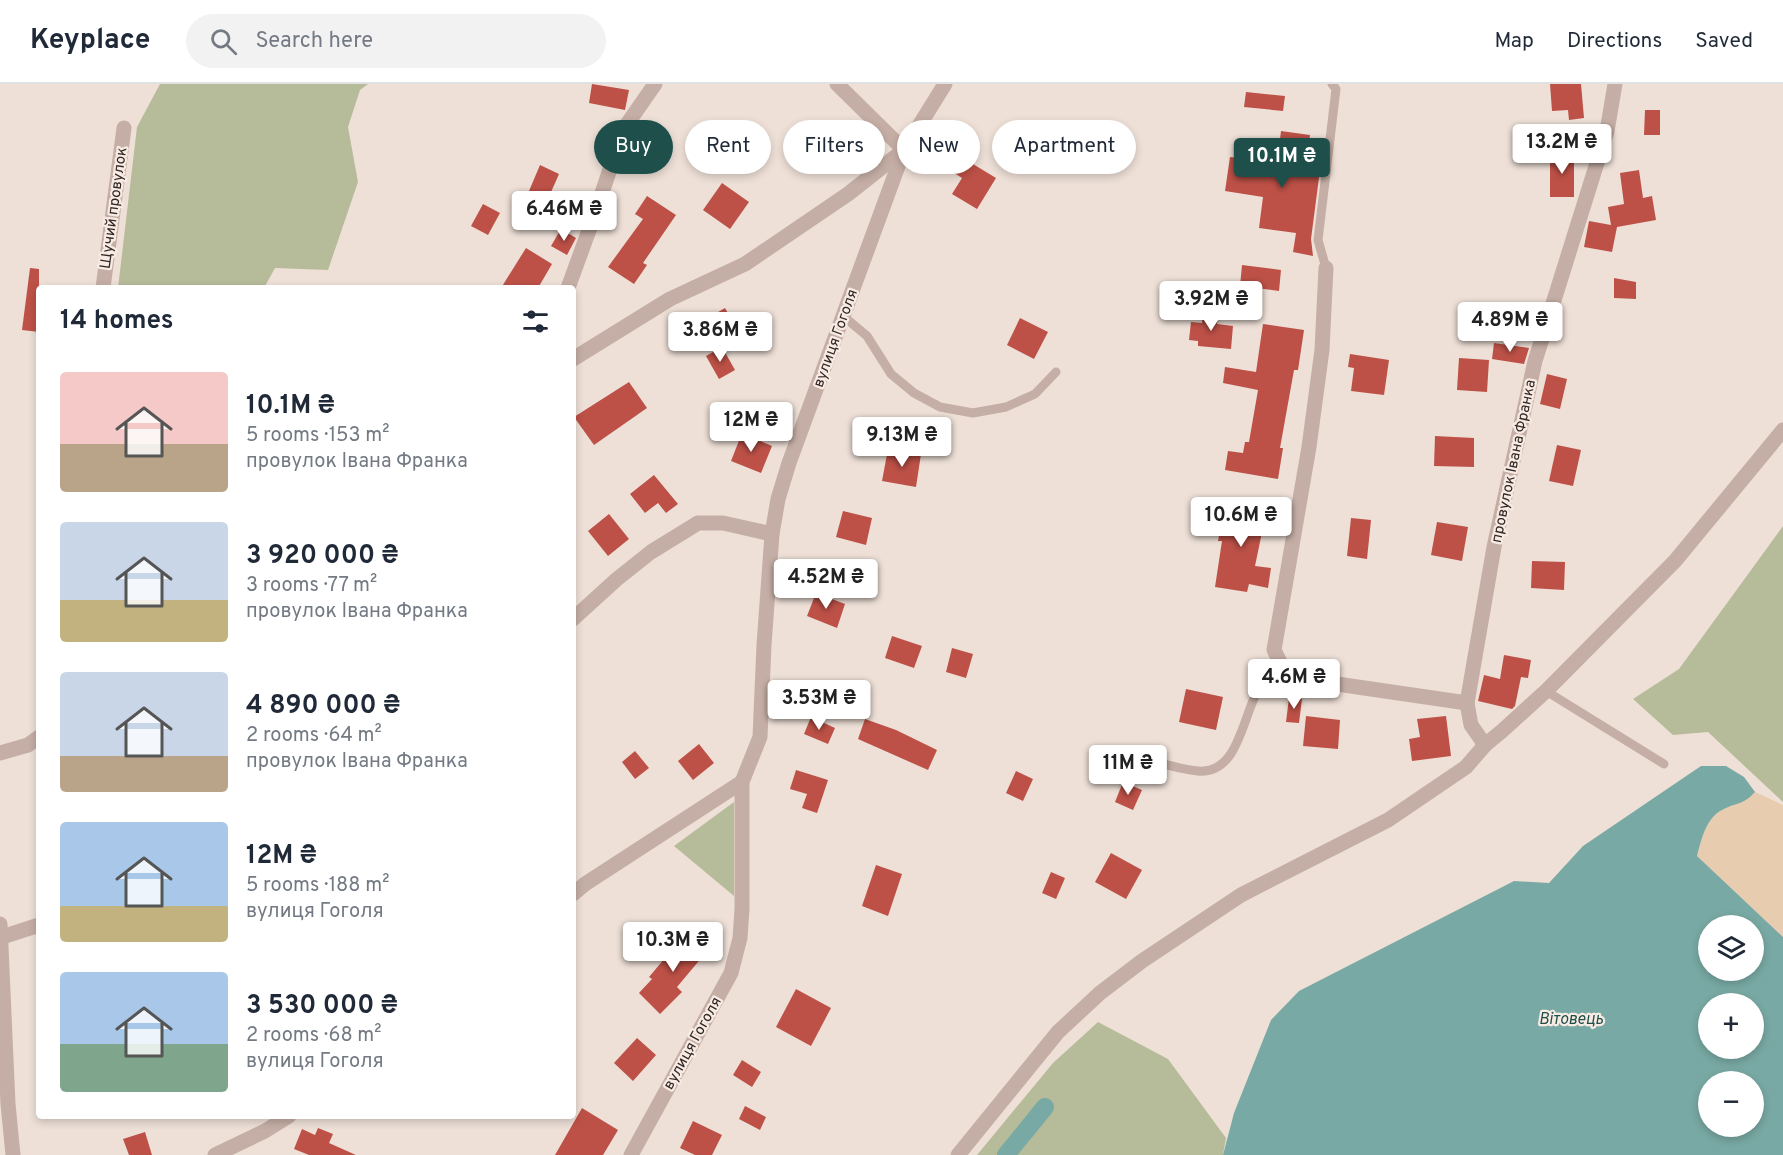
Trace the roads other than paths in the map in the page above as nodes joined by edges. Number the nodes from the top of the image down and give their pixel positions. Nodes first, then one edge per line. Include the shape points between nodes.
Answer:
1 (655, 84) edge
2 (837, 84) edge
3 (945, 84) edge
4 (1332, 84) edge
5 (1615, 84) edge
6 (923, 120) edge
7 (124, 128) dead end
8 (897, 143) edge
9 (897, 156) edge
10 (897, 169) edge
11 (1326, 268) joint
12 (103, 285) edge
13 (569, 285) edge
14 (843, 316) junction
15 (576, 357) edge
16 (1056, 372) dead end
17 (1783, 430) edge
18 (772, 534) junction
19 (576, 616) edge
20 (1283, 668) junction
21 (1546, 691) junction
22 (1467, 703) junction
23 (36, 738) edge
24 (1485, 745) junction
25 (0, 753) edge
26 (1122, 753) dead end
27 (1664, 764) dead end
28 (742, 782) junction
29 (576, 892) edge
30 (36, 925) edge
31 (1, 931) edge
32 (284, 1119) edge
33 (13, 1155) edge
34 (215, 1155) edge
35 (631, 1155) edge
36 (958, 1155) edge

1 - 13 street via 622,130
2 - 8 street
3 - 6 street, вулиця Гоголя
4 - 11 lane via 1336,89 1318,240
5 - 22 street, провулок Івана Франка via 1607,131 1535,361 1494,547
7 - 12 street, Щучий провулок
9 - 15 street via 745,264 670,299
10 - 14 street, вулиця Гоголя
11 - 20 street via 1322,350 1309,447 1274,650
14 - 16 lane via 867,336 891,374 939,407 973,414 1006,407 1035,394
14 - 18 street, вулиця Гоголя via 789,463
17 - 21 street via 1674,561
18 - 19 street via 723,523 698,523 651,552
18 - 28 street, вулиця Гоголя via 760,737
20 - 22 street via 1296,678
20 - 26 lane via 1267,678 1257,693 1233,752 1217,769 1199,771
21 - 24 street
21 - 27 lane
22 - 24 street, провулок Івана Франка via 1471,725
23 - 25 street via 28,745
24 - 36 street via 1466,767 1388,820 1241,895 1100,993 1058,1032
28 - 29 street
28 - 35 street, вулиця Гоголя via 742,909 731,973
30 - 31 street
31 - 33 street
32 - 34 street

